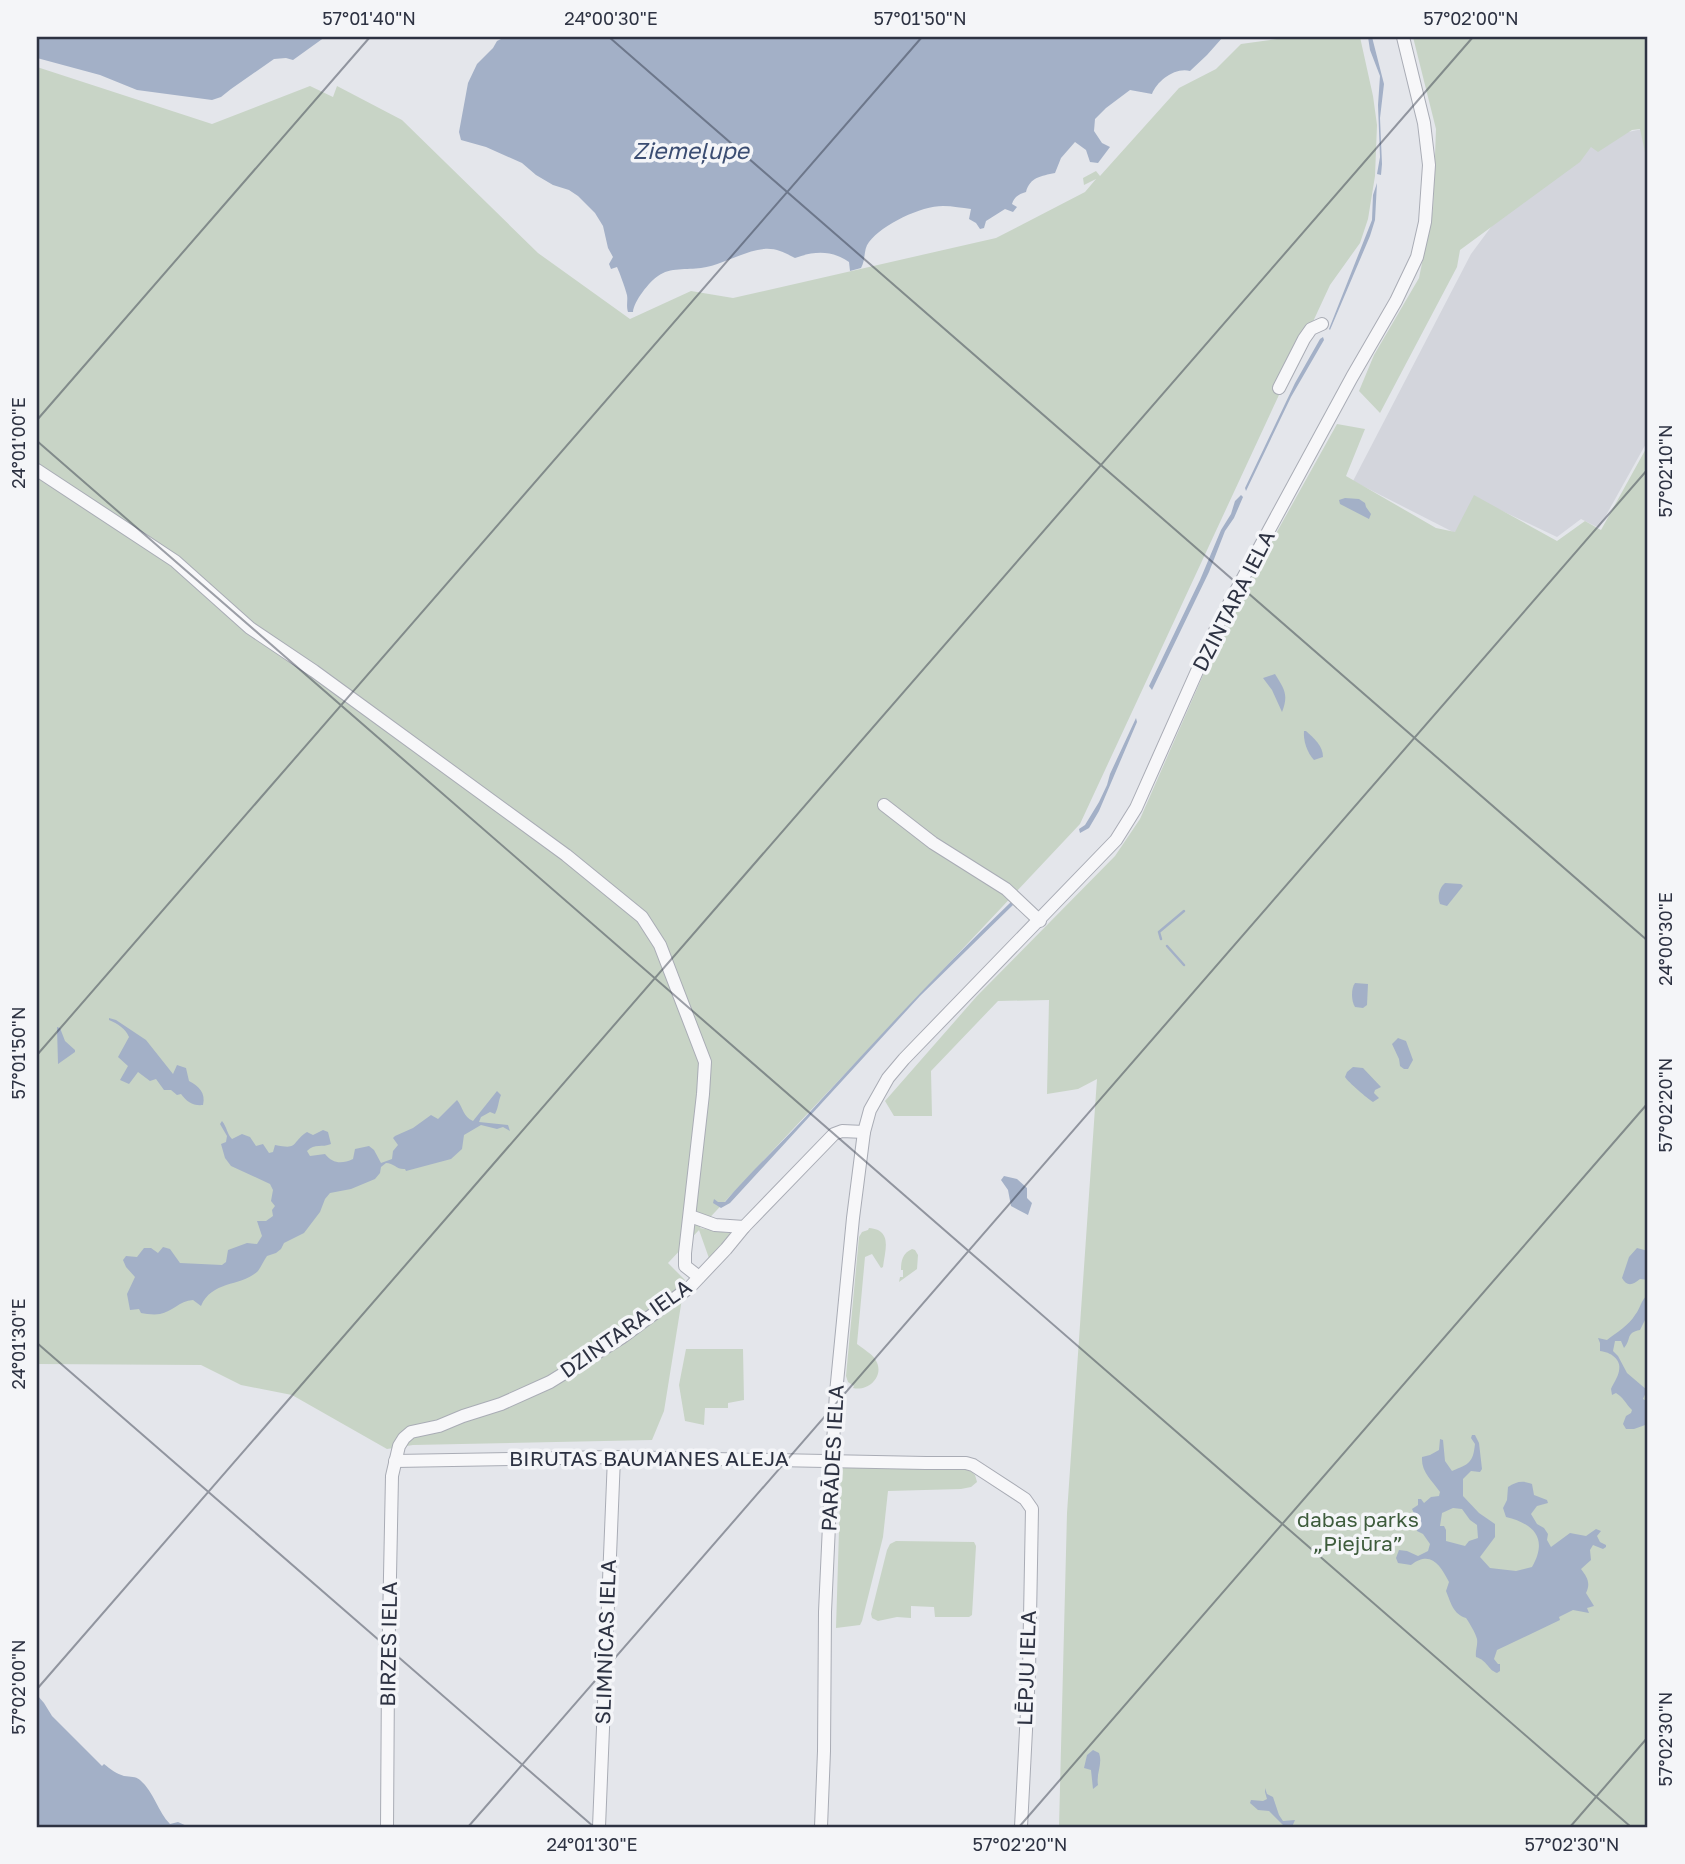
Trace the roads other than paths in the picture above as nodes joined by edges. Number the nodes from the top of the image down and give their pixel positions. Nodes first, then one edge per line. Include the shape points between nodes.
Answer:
1 (1403, 37) edge
2 (1322, 324) dead end
3 (1279, 388) dead end
4 (37, 470) edge
5 (884, 805) dead end
6 (1040, 921) junction
7 (878, 1093) joint
8 (864, 1132) junction
9 (690, 1216) junction
10 (744, 1227) junction
11 (699, 1277) junction
12 (614, 1457) junction
13 (832, 1460) junction
14 (395, 1461) junction
15 (1032, 1509) joint
16 (387, 1827) edge
17 (599, 1827) edge
18 (821, 1827) edge
19 (1021, 1827) edge

1 - 6 street, DZINTARA IELA via 1429,165 1417,257 1218,624 1136,808 1116,840
2 - 3 street via 1304,339
4 - 9 street via 175,561 250,628 566,855 642,917 660,945 705,1062
5 - 6 street via 933,844 1006,889
6 - 7 street, DZINTARA IELA via 904,1059
7 - 8 street, PARĀDES IELA
8 - 10 street, DZINTARA IELA via 834,1133
8 - 13 street, PARĀDES IELA
9 - 10 street via 715,1225
9 - 11 street via 685,1266
10 - 11 street, DZINTARA IELA
11 - 14 street, DZINTARA IELA via 651,1317 550,1382 501,1404 411,1432 399,1446
12 - 13 street, BIRUTAS BAUMANES ALEJA
12 - 14 street, BIRUTAS BAUMANES ALEJA
12 - 17 street, SLIMNĪCAS IELA
13 - 15 street, BIRUTAS BAUMANES ALEJA via 970,1463 1025,1499
13 - 18 street, PARĀDES IELA
14 - 16 street, BIRZES IELA via 391,1476
15 - 19 street, LĒPJU IELA

